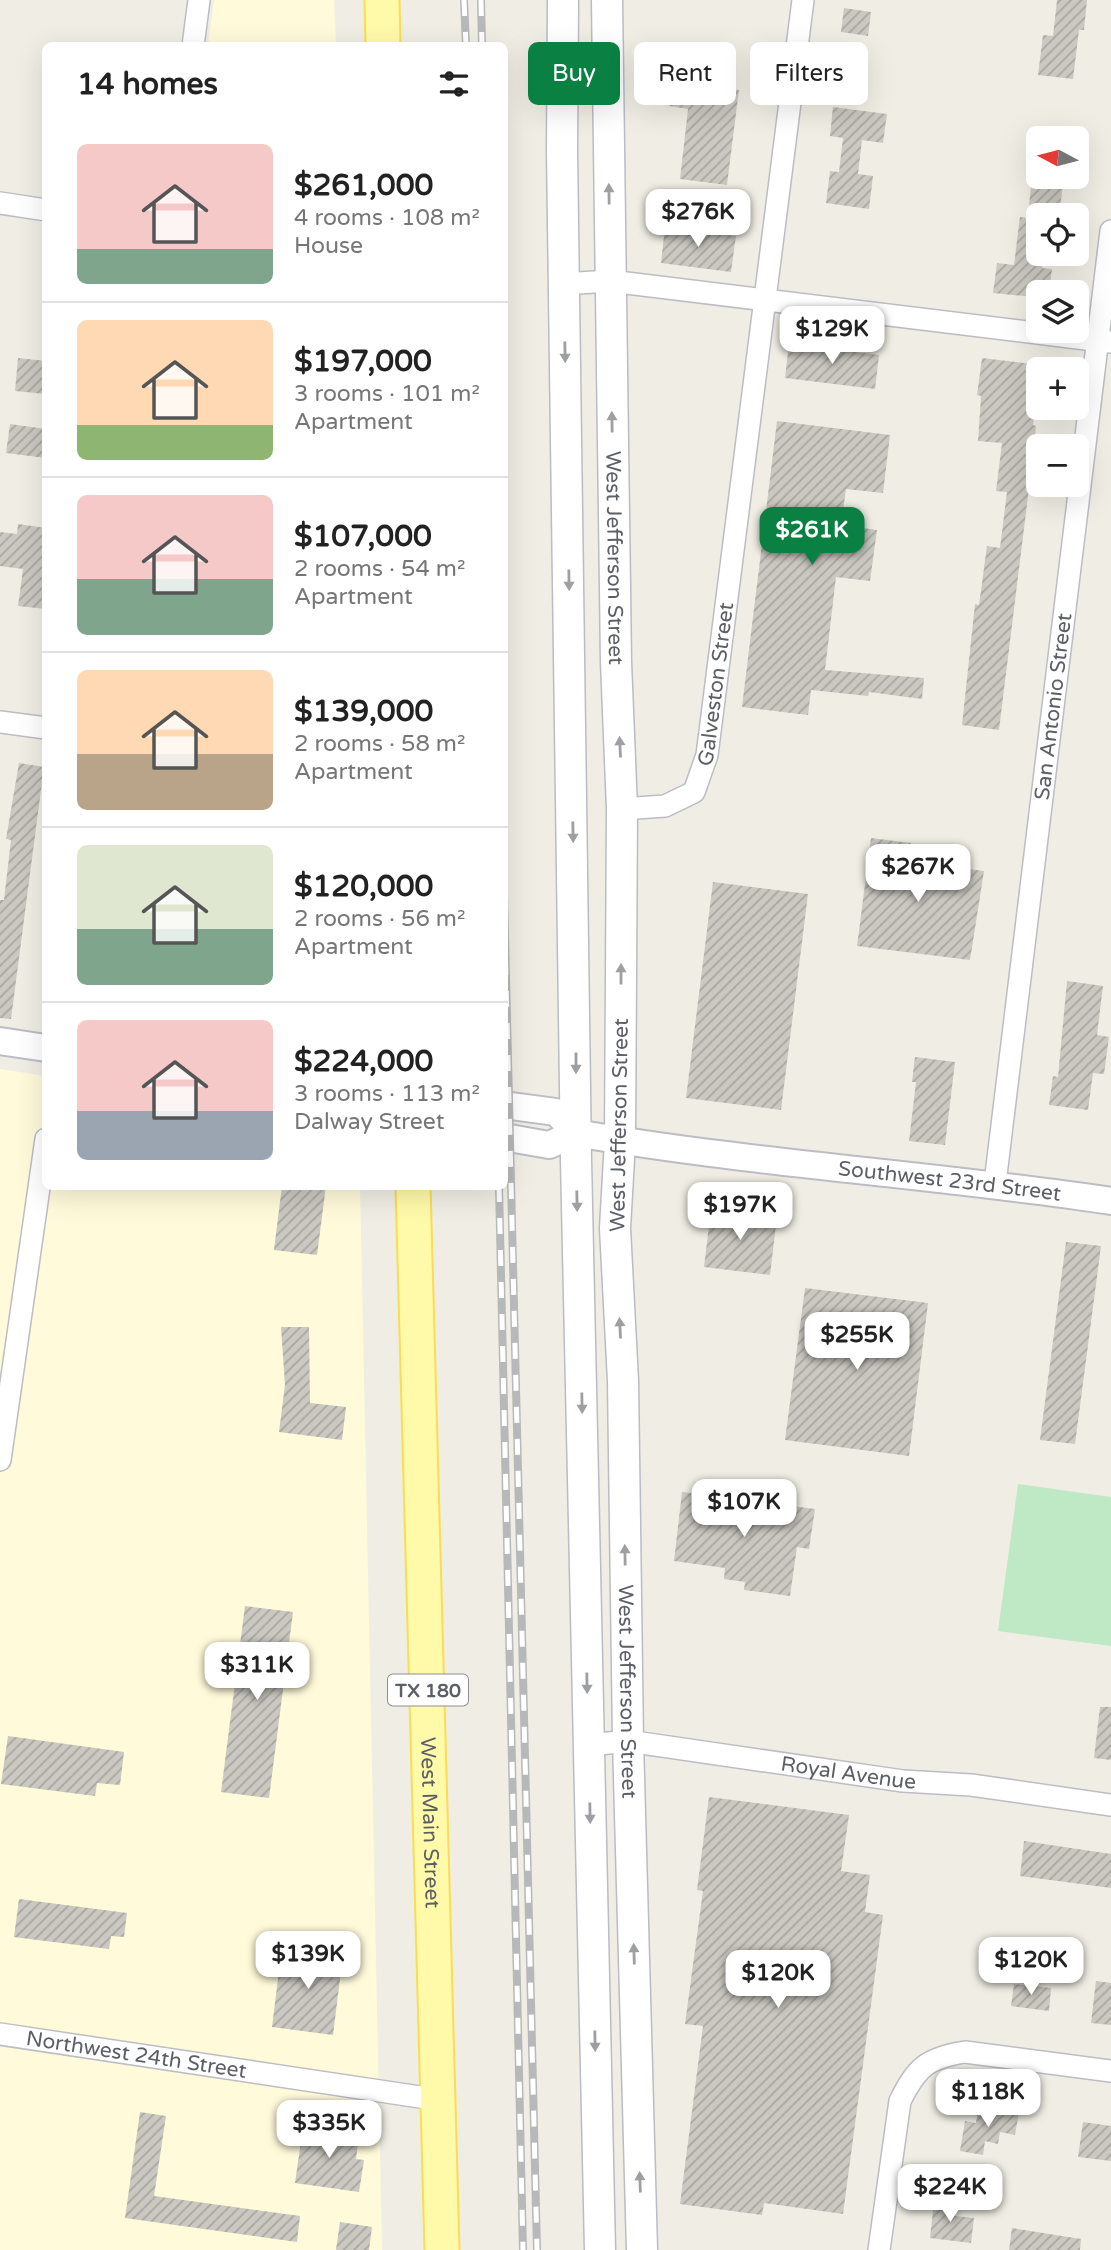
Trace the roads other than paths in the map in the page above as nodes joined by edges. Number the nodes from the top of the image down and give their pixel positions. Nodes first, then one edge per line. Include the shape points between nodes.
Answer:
1 (199, 0) edge
2 (382, 0) edge
3 (563, 0) edge
4 (607, 0) edge
5 (803, 0) edge
6 (194, 42) edge
7 (383, 42) edge
8 (0, 203) edge
9 (42, 209) edge
10 (1111, 231) edge
11 (610, 281) junction
12 (564, 284) junction
13 (764, 299) junction
14 (1104, 342) edge
15 (0, 722) edge
16 (42, 727) edge
17 (622, 808) junction
18 (0, 1041) edge
19 (42, 1047) edge
20 (508, 1106) edge
21 (576, 1133) junction
22 (508, 1138) edge
23 (620, 1141) junction
24 (42, 1167) edge
25 (995, 1183) junction
26 (413, 1190) edge
27 (1111, 1201) edge
28 (624, 1450) junction
29 (583, 1454) junction
30 (0, 1460) edge
31 (628, 1741) junction
32 (589, 1745) junction
33 (1111, 1805) edge
34 (0, 2034) edge
35 (1111, 2071) edge
36 (440, 2100) junction
37 (442, 2250) edge
38 (600, 2250) edge
39 (642, 2250) edge
40 (879, 2250) edge

1 - 6 street
2 - 7 main road
3 - 12 main road, West Jefferson Street
11 -> 4 main road, West Jefferson Street
5 - 13 street, Galveston Street
8 - 9 street
10 - 14 street, San Antonio Street
11 - 12 street
11 - 13 street
17 -> 11 main road, West Jefferson Street
12 -> 21 main road, West Jefferson Street
13 - 14 street
13 - 17 street, Galveston Street via 708,755 694,792 665,806
14 - 25 street, San Antonio Street
15 - 16 street
23 -> 17 main road, West Jefferson Street
18 - 19 street
20 - 21 street via 556,1112
21 - 22 street via 549,1145
21 - 23 street, Southwest 23rd Street
21 -> 29 main road, West Jefferson Street
23 - 25 street, Southwest 23rd Street
28 -> 23 main road, West Jefferson Street via 615,1228
24 - 30 street
25 - 27 street, Southwest 23rd Street
26 - 36 main road, West Main Street / TX 180
28 - 29 main road
31 -> 28 main road, West Jefferson Street
29 -> 32 main road, West Jefferson Street
31 - 32 street, Royal Avenue
31 - 33 street, Royal Avenue via 903,1781
39 -> 31 main road, West Jefferson Street
32 -> 38 main road, West Jefferson Street
34 - 36 street, Northwest 24th Street
35 - 40 street via 965,2052 941,2055 926,2063 910,2080 900,2101
36 - 37 main road, West Main Street / TX 180

